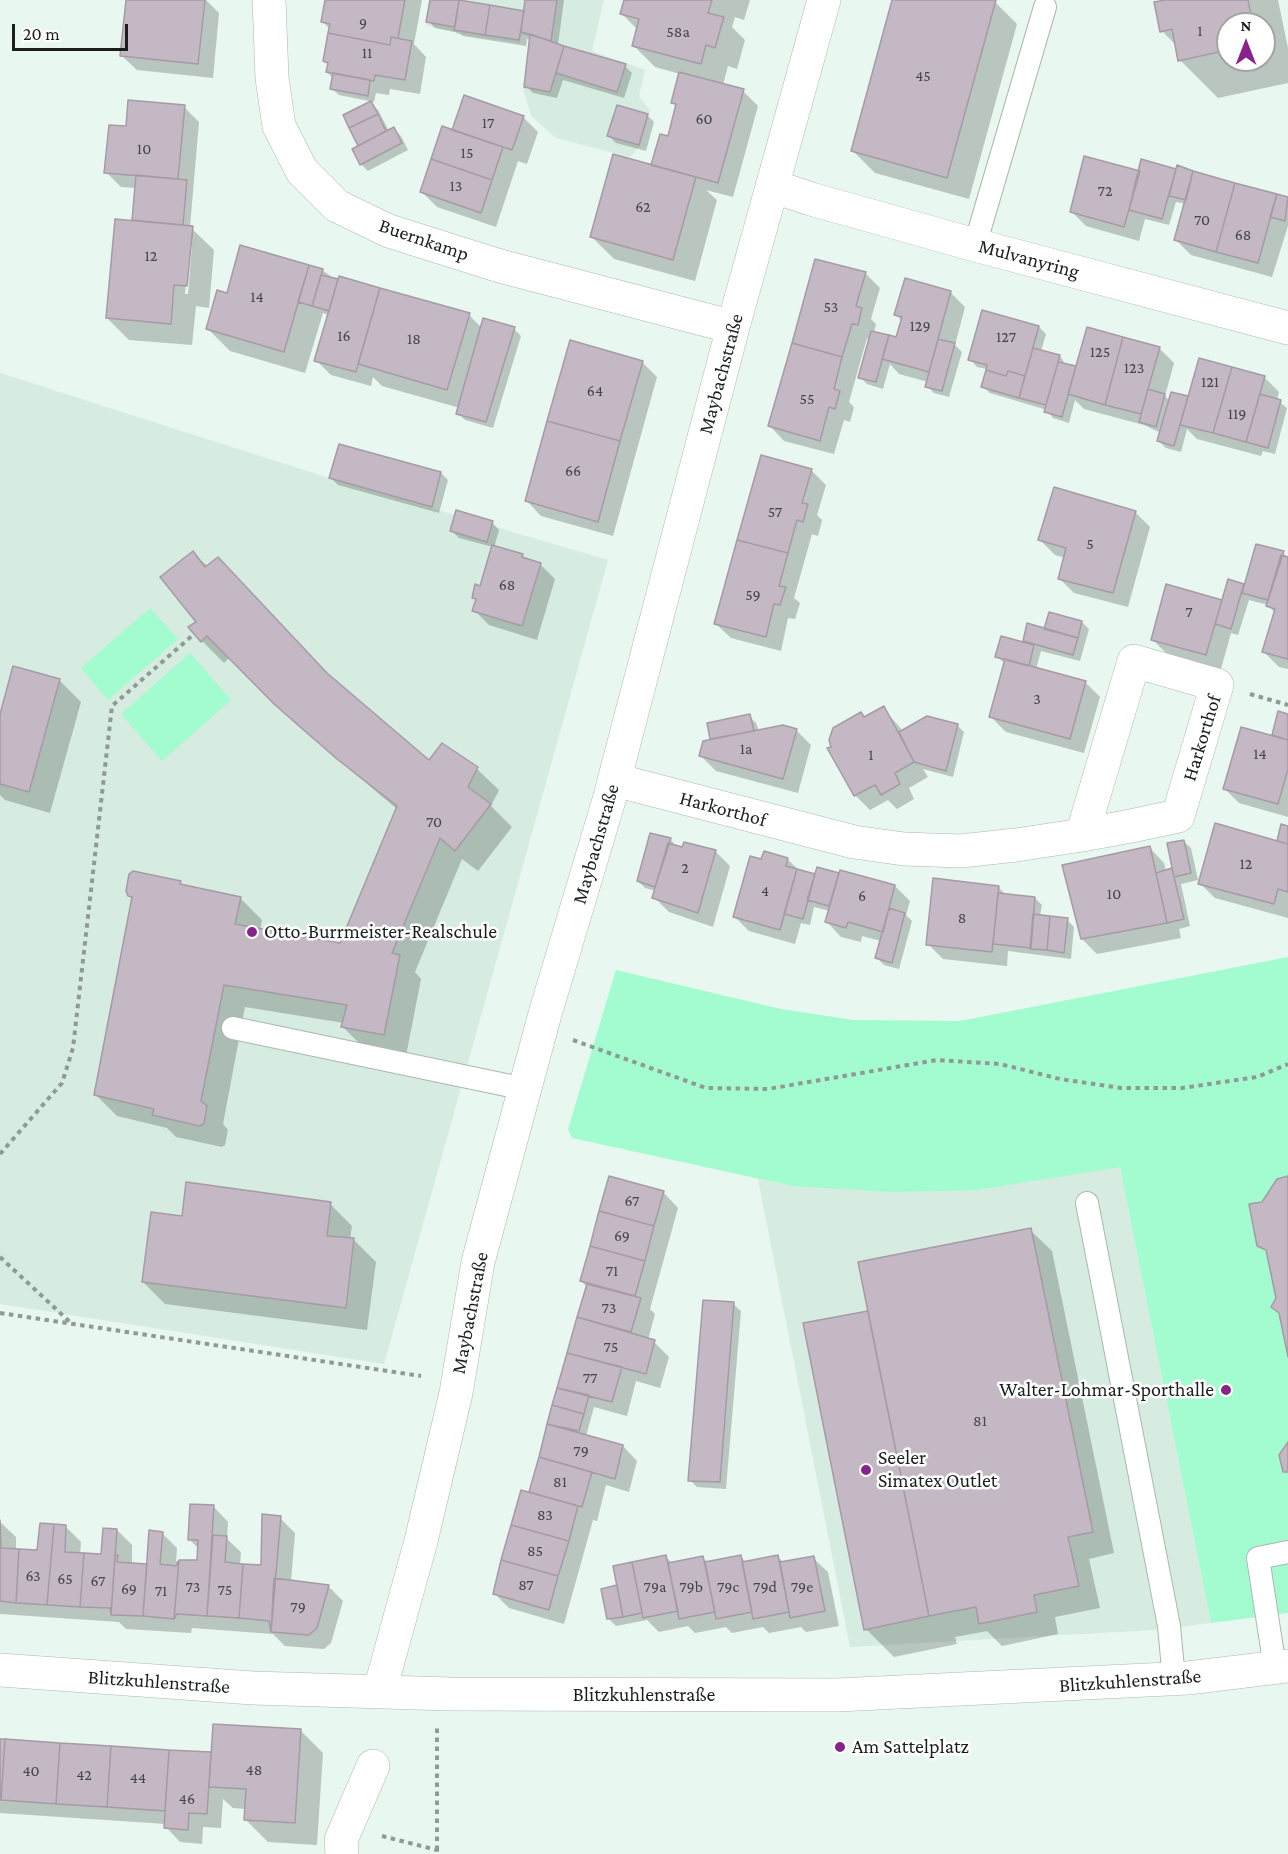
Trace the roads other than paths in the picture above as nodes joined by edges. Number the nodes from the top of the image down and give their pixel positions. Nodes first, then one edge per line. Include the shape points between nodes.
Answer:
1 (269, 0) edge
2 (824, 0) edge
3 (1045, 7) dead end
4 (772, 186) junction
5 (975, 245) junction
6 (733, 327) junction
7 (1288, 328) edge
8 (615, 780) junction
9 (1082, 835) junction
10 (233, 1028) dead end
11 (525, 1089) junction
12 (1087, 1203) dead end
13 (1288, 1552) edge
14 (1281, 1667) edge
15 (0, 1670) edge
16 (1174, 1679) junction
17 (380, 1690) junction
18 (373, 1766) dead end
19 (344, 1840) edge

1 - 6 street, Buernkamp via 272,78 279,126 302,171 337,206 389,231 500,266
2 - 4 street, Maybachstraße
3 - 5 lane
4 - 5 street, Mulvanyring
4 - 6 street, Maybachstraße
5 - 7 street, Mulvanyring
6 - 8 street, Maybachstraße
8 - 9 street, Harkorthof via 802,831 904,849 961,850
8 - 11 street, Maybachstraße
9 - 9 street, Harkorthof via 1178,816 1217,686 1134,661
10 - 11 lane
11 - 17 street, Maybachstraße via 478,1262 458,1381 421,1541
12 - 16 lane via 1169,1626
13 - 14 lane via 1258,1558
14 - 16 street, Blitzkuhlenstraße
15 - 17 street, Blitzkuhlenstraße via 253,1688
16 - 17 street, Blitzkuhlenstraße via 837,1695
18 - 19 street

